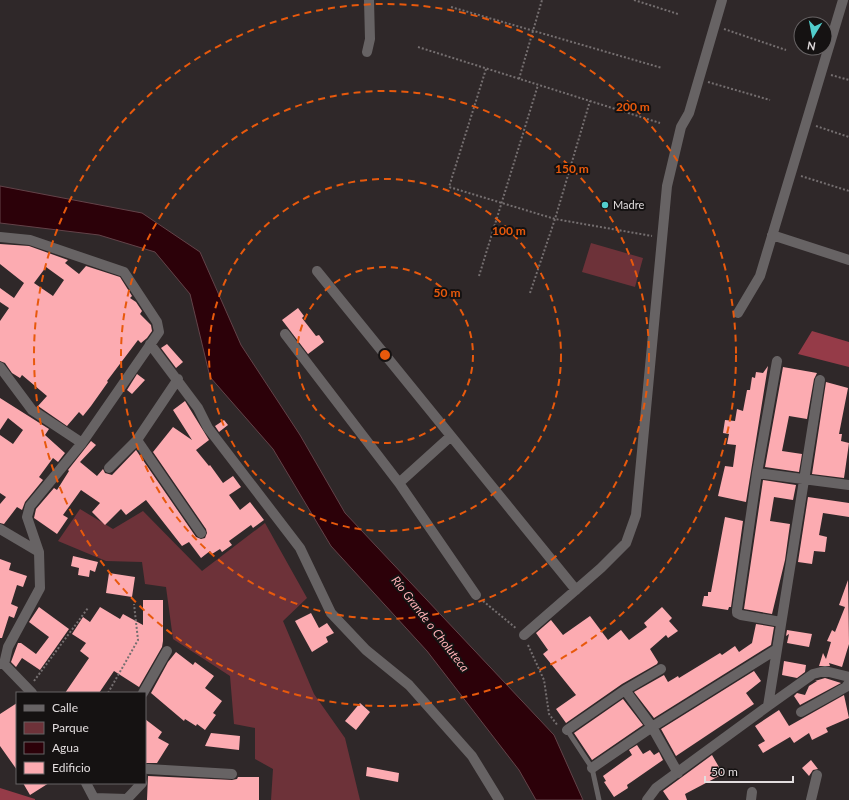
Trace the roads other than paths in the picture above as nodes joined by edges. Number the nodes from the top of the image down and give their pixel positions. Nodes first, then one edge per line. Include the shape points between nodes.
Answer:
1 (369, 0) edge
2 (722, 0) edge
3 (843, 0) edge
4 (367, 52) dead end
5 (772, 235) junction
6 (0, 237) edge
7 (849, 260) edge
8 (317, 271) dead end
9 (738, 313) dead end
10 (285, 334) dead end
11 (150, 344) junction
12 (777, 361) dead end
13 (0, 367) edge
14 (178, 379) junction
15 (820, 380) dead end
16 (451, 436) junction
17 (137, 440) junction
18 (82, 443) junction
19 (109, 468) dead end
20 (757, 473) junction
21 (804, 478) junction
22 (399, 483) junction
23 (849, 485) edge
24 (0, 530) edge
25 (201, 533) dead end
26 (39, 552) junction
27 (576, 590) junction
28 (476, 595) road end
29 (781, 622) junction
30 (524, 635) road end
31 (4, 645) edge
32 (777, 649) junction
33 (167, 651) dead end
34 (2, 664) edge
35 (660, 670) dead end
36 (849, 677) edge
37 (849, 683) edge
38 (625, 690) junction
39 (30, 691) edge
40 (143, 692) edge
41 (768, 706) junction
42 (801, 712) dead end
43 (652, 727) junction
44 (564, 731) joint
45 (592, 768) junction
46 (146, 770) edge
47 (678, 773) junction
48 (232, 774) dead end
49 (817, 775) dead end
50 (87, 784) edge
51 (141, 784) edge
52 (95, 799) edge
53 (499, 800) edge
54 (599, 800) edge
55 (647, 800) edge
56 (811, 800) edge

1 - 4 street via 370,39
2 - 27 street via 689,113 681,127 667,186 636,515 626,543
3 - 5 street
5 - 7 street
5 - 9 street via 760,276
6 - 11 street via 30,240 124,272 157,322 159,332
8 - 16 street
10 - 22 street
11 - 14 street
11 - 18 street
12 - 20 street
13 - 18 street via 32,410
14 - 17 street
14 - 53 street via 208,428 300,548 331,613 366,650 409,685 472,756
15 - 21 street
16 - 22 street
16 - 27 street
17 - 19 street
17 - 25 street
18 - 26 street via 30,506 28,517
20 - 21 street
20 - 29 street via 737,610 741,615
21 - 23 street
21 - 29 street
22 - 28 street
24 - 26 street
26 - 31 street via 40,588
27 - 30 street
29 - 32 street
31 - 34 street
32 - 41 street
32 - 43 street
33 - 40 street
34 - 39 street
35 - 38 street
36 - 41 street via 825,671 813,674
37 - 42 street
38 - 43 street
38 - 44 street
41 - 47 street
43 - 45 street
43 - 47 street
44 - 45 lane
45 - 54 lane
46 - 48 street
47 - 55 street via 656,788
49 - 56 street
50 - 52 street
51 - 52 street via 127,799

